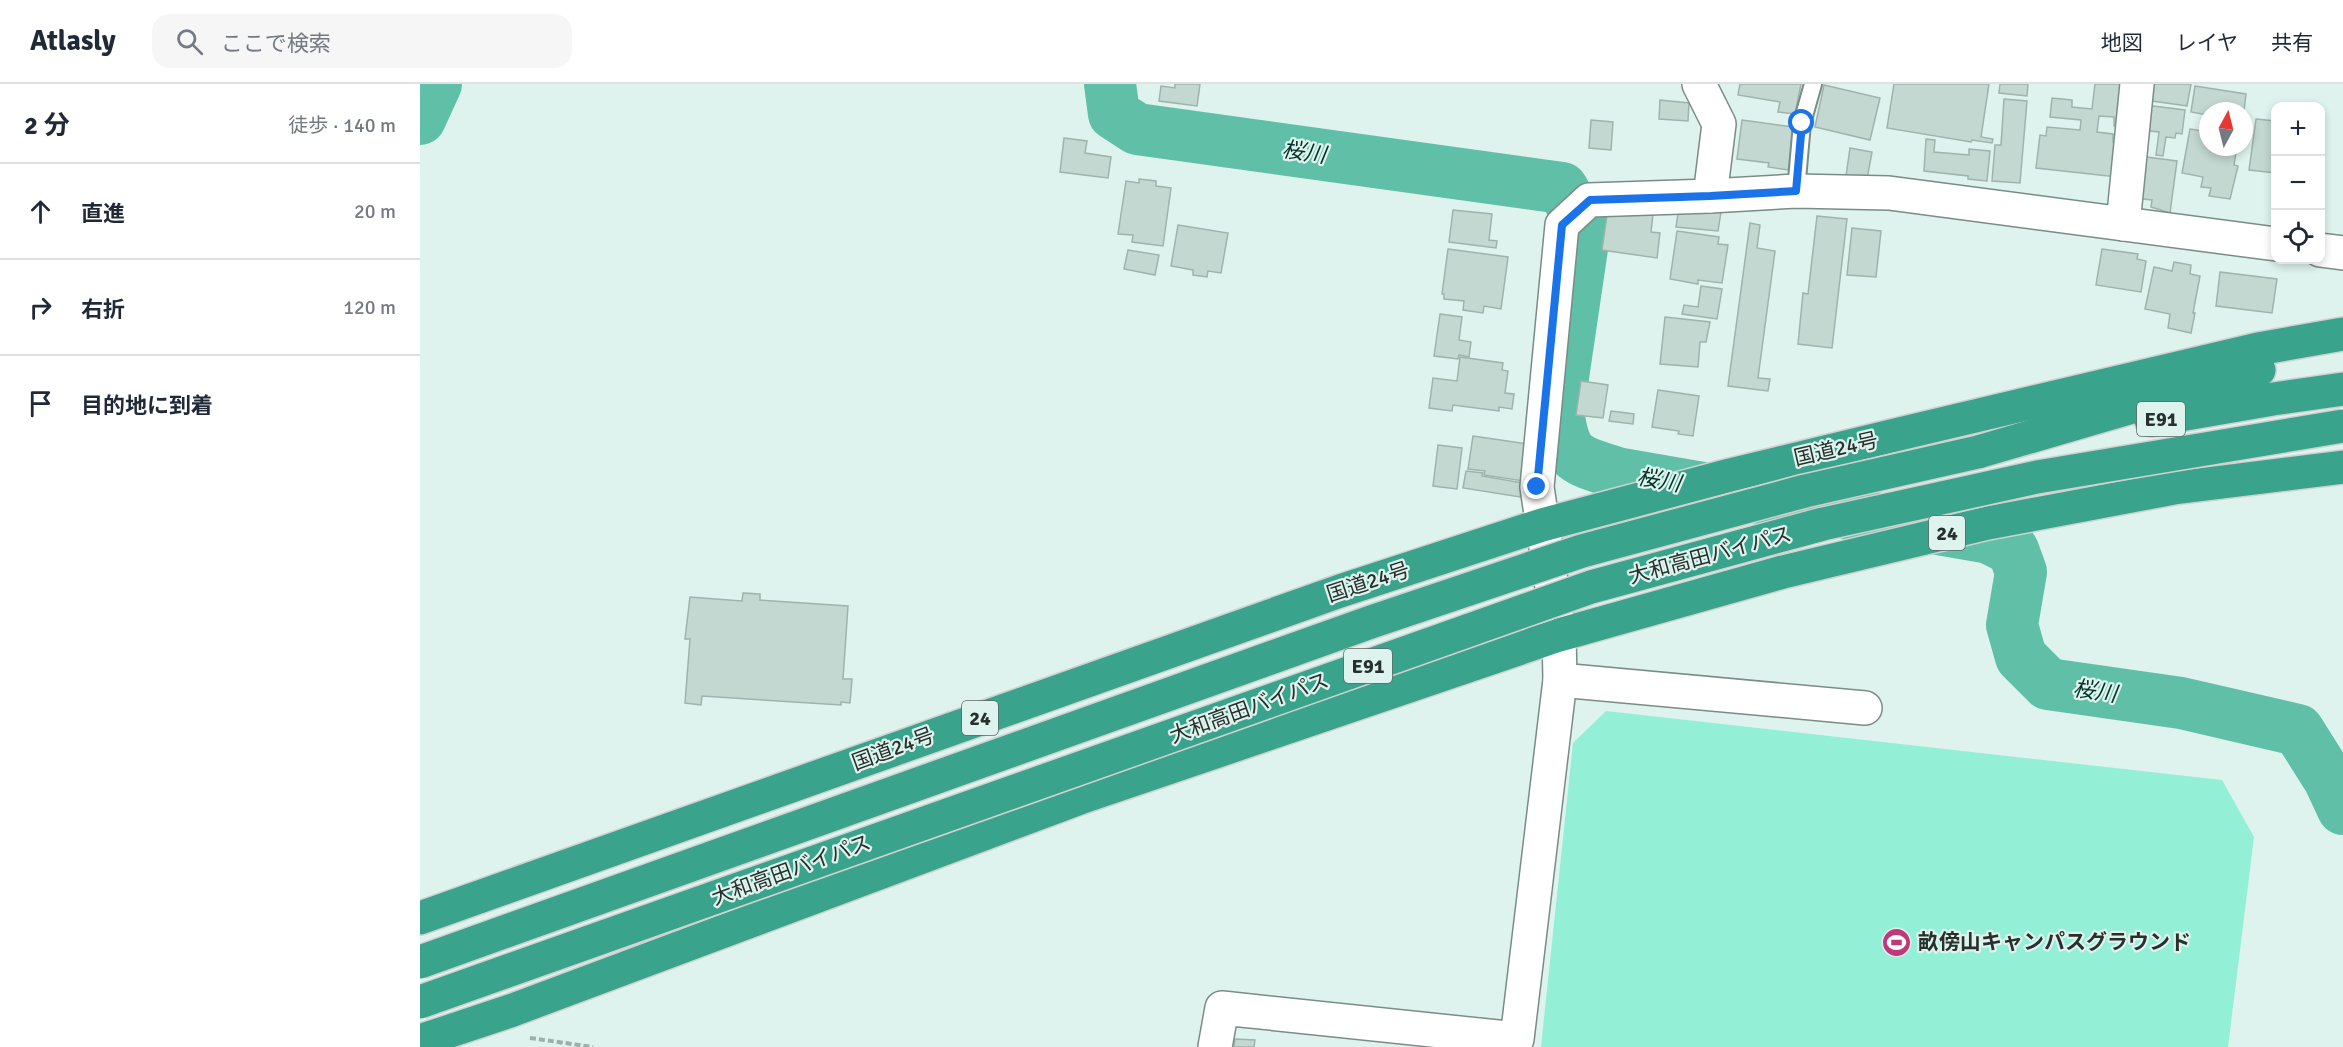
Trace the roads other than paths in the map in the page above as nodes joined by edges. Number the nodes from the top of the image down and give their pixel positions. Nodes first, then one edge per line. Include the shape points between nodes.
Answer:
1 (1699, 84) edge
2 (1813, 84) edge
3 (2137, 84) edge
4 (1796, 191) junction
5 (1710, 196) junction
6 (2123, 224) junction
7 (2271, 243) edge
8 (2325, 251) edge
9 (2343, 253) edge
10 (2343, 334) edge
11 (2343, 353) edge
12 (2343, 389) edge
13 (2343, 426) edge
14 (1978, 452) junction
15 (2343, 467) edge
16 (1542, 525) junction
17 (1559, 635) junction
18 (1560, 680) junction
19 (1864, 708) dead end
20 (420, 918) edge
21 (420, 962) edge
22 (420, 1002) edge
23 (420, 1041) edge
24 (1516, 1043) edge
25 (1215, 1047) edge

1 - 5 street via 1719,124
2 - 4 lane via 1802,123
3 - 6 street
4 - 5 street
4 - 6 street via 1889,194
5 - 16 street via 1590,200 1562,225 1537,487
6 - 7 street
8 - 9 street
10 - 16 highway, 国道24号 / 24 via 2258,349 1928,427
11 - 14 highway via 2272,366
12 - 14 highway, 大和高田バイパス / E91
13 - 22 highway, 大和高田バイパス / E91, bridge via 2037,477 1823,524 1591,587
14 - 21 highway, 大和高田バイパス / E91, bridge via 1805,491 1582,550
15 - 17 highway, 24 via 2174,488 1988,523 1783,572
16 - 17 street
16 - 20 highway, 国道24号 / 24 via 1340,591
17 - 18 street
17 - 23 highway, 24 via 1080,798
18 - 19 street
18 - 24 street
24 - 25 street via 1222,1008

